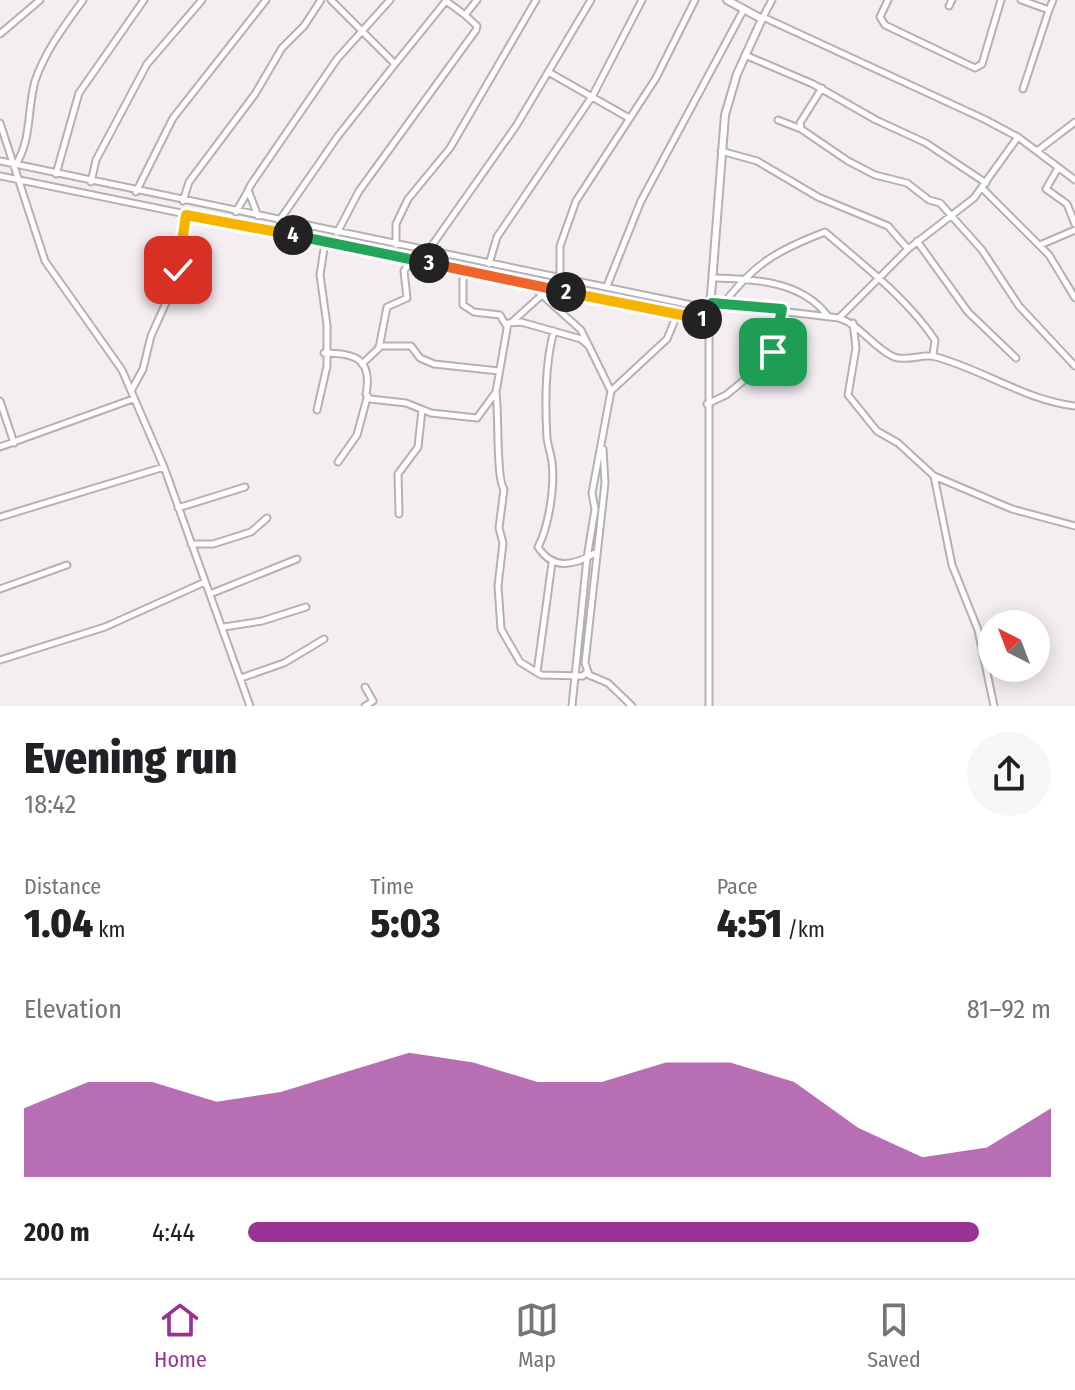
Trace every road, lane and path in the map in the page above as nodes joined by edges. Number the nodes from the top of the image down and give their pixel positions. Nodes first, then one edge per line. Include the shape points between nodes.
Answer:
1 (40, 0) edge
2 (83, 0) edge
3 (144, 0) edge
4 (202, 0) edge
5 (266, 0) edge
6 (321, 0) edge
7 (331, 0) edge
8 (390, 0) edge
9 (445, 0) edge
10 (477, 0) edge
11 (536, 0) edge
12 (591, 0) edge
13 (642, 0) edge
14 (695, 0) edge
15 (727, 0) edge
16 (772, 0) edge
17 (888, 0) edge
18 (1001, 0) edge
19 (1021, 0) edge
20 (1053, 0) edge
21 (744, 9) junction
22 (1049, 10) junction
23 (465, 15) junction
24 (762, 18) junction
25 (361, 29) junction
26 (0, 34) edge
27 (745, 55) junction
28 (395, 64) junction
29 (550, 73) junction
30 (822, 88) junction
31 (1023, 89) dead end
32 (593, 95) junction
33 (629, 118) junction
34 (778, 120) dead end
35 (1075, 122) edge
36 (0, 123) edge
37 (801, 129) junction
38 (1018, 137) junction
39 (720, 151) junction
40 (1037, 151) junction
41 (0, 161) edge
42 (15, 167) junction
43 (1058, 168) junction
44 (56, 174) junction
45 (0, 176) edge
46 (17, 180) junction
47 (1075, 180) edge
48 (91, 182) junction
49 (984, 186) junction
50 (248, 190) junction
51 (136, 192) junction
52 (183, 201) junction
53 (236, 212) junction
54 (186, 215) junction
55 (952, 216) junction
56 (258, 217) junction
57 (279, 221) junction
58 (1075, 227) edge
59 (337, 233) junction
60 (917, 241) junction
61 (325, 242) junction
62 (396, 245) junction
63 (1040, 245) junction
64 (908, 249) junction
65 (428, 251) junction
66 (412, 259) junction
67 (489, 264) junction
68 (463, 270) junction
69 (715, 278) junction
70 (560, 279) junction
71 (743, 279) junction
72 (880, 279) junction
73 (529, 284) junction
74 (607, 286) junction
75 (543, 294) junction
76 (1075, 298) edge
77 (724, 303) junction
78 (712, 306) junction
79 (782, 309) junction
80 (677, 315) junction
81 (827, 315) junction
82 (839, 318) junction
83 (709, 321) junction
84 (509, 323) junction
85 (853, 323) junction
86 (554, 331) junction
87 (588, 345) junction
88 (379, 346) junction
89 (324, 353) junction
90 (933, 355) junction
91 (1016, 358) dead end
92 (362, 364) junction
93 (1075, 366) edge
94 (499, 371) junction
95 (611, 391) junction
96 (496, 392) junction
97 (131, 395) junction
98 (368, 398) junction
99 (0, 401) edge
100 (707, 404) junction
101 (1075, 406) edge
102 (317, 410) dead end
103 (422, 410) junction
104 (14, 443) junction
105 (0, 447) edge
106 (603, 447) junction
107 (338, 462) dead end
108 (164, 467) junction
109 (934, 476) junction
110 (245, 487) dead end
111 (178, 508) junction
112 (399, 514) dead end
113 (0, 517) edge
114 (267, 518) dead end
115 (1075, 526) edge
116 (191, 544) junction
117 (595, 553) junction
118 (587, 558) junction
119 (297, 559) dead end
120 (552, 563) junction
121 (67, 565) dead end
122 (205, 582) junction
123 (0, 589) edge
124 (210, 594) junction
125 (306, 607) dead end
126 (224, 627) junction
127 (324, 639) dead end
128 (0, 660) edge
129 (537, 672) junction
130 (587, 672) junction
131 (575, 674) junction
132 (241, 678) junction
133 (365, 687) dead end
134 (250, 706) edge
135 (365, 706) edge
136 (572, 706) edge
137 (632, 706) edge
138 (709, 706) edge
139 (994, 706) edge

1 - 26 street
2 - 42 street via 40,68 27,139
3 - 44 street via 79,93
4 - 48 street via 143,71 96,160
5 - 51 street via 173,118
6 - 52 street via 189,182
7 - 25 street
8 - 25 street
9 - 23 street
9 - 28 street
10 - 23 street
11 - 62 street via 450,148 408,199 396,224
12 - 29 street
13 - 32 street
14 - 33 street via 656,78
15 - 21 street
16 - 24 street
17 - 18 street via 880,17 885,25 975,68 982,64
19 - 22 street
20 - 22 street
21 - 24 street
21 - 74 street via 641,201
22 - 31 street
23 - 59 street via 476,30 359,191
24 - 27 street
24 - 38 street
25 - 28 street
25 - 50 street
27 - 30 street
27 - 39 street via 725,115
28 - 57 street
29 - 32 street
29 - 65 street
30 - 37 street
30 - 49 street via 926,143
32 - 33 street
32 - 67 street via 497,237
33 - 70 street via 576,201 560,246
34 - 37 street
35 - 40 street
36 - 42 street
37 - 55 street via 875,175 907,183
38 - 40 street
38 - 49 street
39 - 64 street via 757,161 818,197 888,226
39 - 69 street
40 - 43 street
41 - 42 street
42 - 44 street
42 - 46 street
43 - 47 street
43 - 58 street via 1046,189 1067,204
44 - 48 street
45 - 46 street
46 - 54 street
46 - 97 street via 45,261 106,344
48 - 51 street
49 - 55 street
49 - 63 street
50 - 53 street
50 - 56 street
51 - 52 street
52 - 53 street
53 - 56 street
54 - 61 street
54 - 97 street via 176,279
55 - 60 street
55 - 93 street via 1019,306
56 - 57 street
57 - 59 street
58 - 63 street
59 - 62 street
60 - 64 street
60 - 91 street via 968,312
61 - 66 street
61 - 89 street via 320,275 327,325
62 - 65 street
63 - 76 street
64 - 72 street
65 - 67 street
66 - 68 street
66 - 88 street via 404,271 407,298 385,311
67 - 70 street
68 - 73 street
68 - 84 street via 463,305 500,315
69 - 71 street
69 - 78 street
70 - 74 street
71 - 72 street via 765,259 825,232
71 - 77 street
71 - 81 street via 794,291
72 - 82 street
72 - 90 street via 934,337
73 - 75 street
73 - 80 street
74 - 78 street
75 - 84 street
75 - 87 street via 574,321
77 - 78 street
77 - 79 street
78 - 83 street
79 - 81 street
79 - 100 street via 769,360
80 - 83 street
80 - 95 street via 667,339
81 - 82 street
82 - 85 street
83 - 100 street
84 - 86 street
84 - 94 street
85 - 90 street via 896,358
85 - 109 street via 855,361 848,395 877,431
86 - 87 street
86 - 120 street via 547,387 553,464 547,530 538,547
87 - 95 street
88 - 92 street
88 - 94 street via 411,346 434,364
89 - 92 street via 350,353
89 - 102 street via 327,366
90 - 101 street via 1040,399
92 - 98 street
94 - 96 street
95 - 106 street
96 - 103 street via 477,418
96 - 129 street via 501,421 497,468 504,489 499,528 501,629 520,662
97 - 104 street
97 - 108 street
98 - 103 street
98 - 107 street via 357,435
99 - 104 street
100 - 138 street
103 - 112 street via 418,447 398,474
104 - 105 street
106 - 117 street via 605,483
106 - 118 street via 592,493 595,509
108 - 111 street
108 - 113 street
109 - 115 street via 1012,509
109 - 139 street via 952,565 978,630
110 - 111 street
111 - 116 street
114 - 116 street via 242,535
116 - 122 street
117 - 118 street
117 - 130 street
118 - 120 street
118 - 131 street
119 - 124 street
120 - 129 street
121 - 123 street
122 - 124 street
122 - 128 street via 105,627
124 - 126 street
125 - 126 street
126 - 132 street
127 - 132 street via 284,663
129 - 131 street
130 - 131 street
130 - 137 street
131 - 136 street
132 - 134 street
133 - 135 street via 373,701

